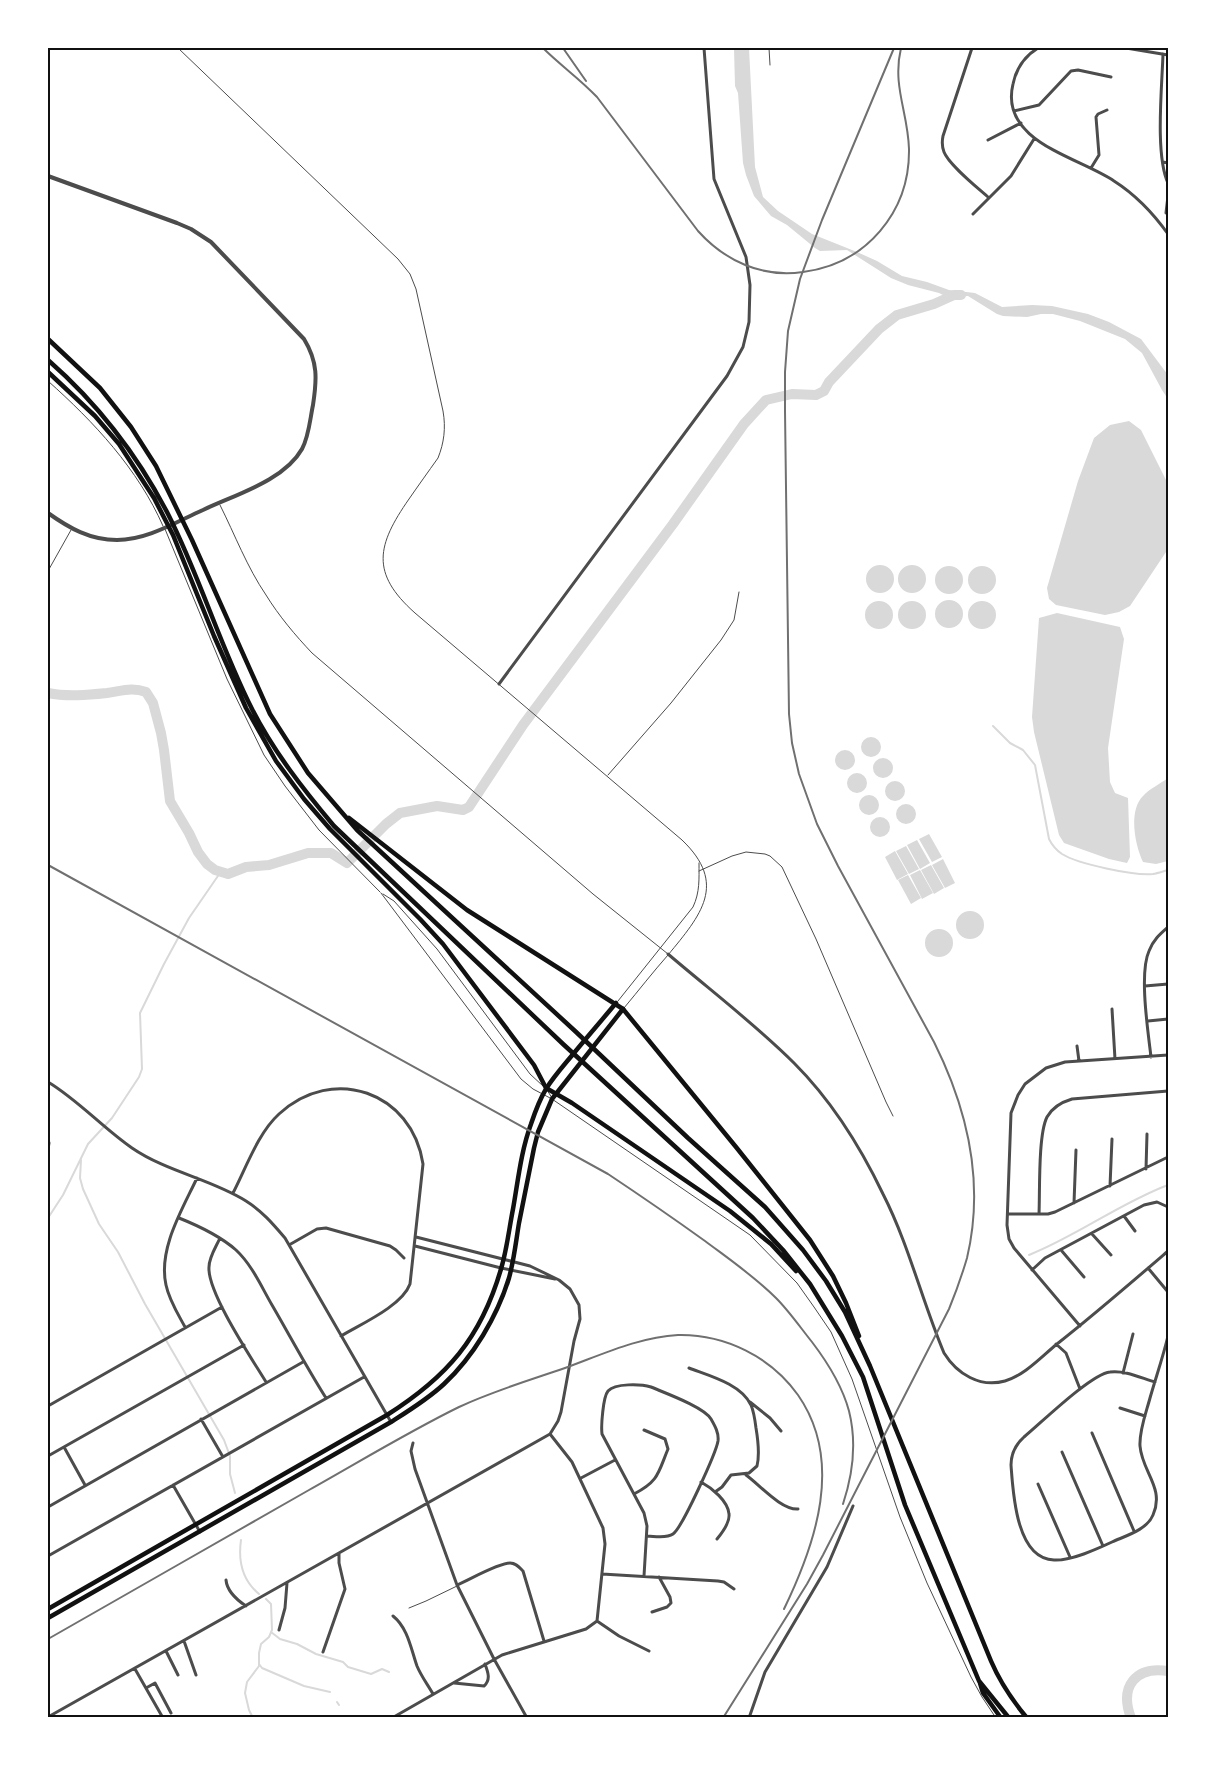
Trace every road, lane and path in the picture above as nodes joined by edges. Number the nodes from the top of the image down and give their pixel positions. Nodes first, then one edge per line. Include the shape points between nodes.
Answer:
1 (178, 48) edge
2 (704, 48) edge
3 (769, 48) edge
4 (972, 48) edge
5 (1038, 48) edge
6 (1126, 48) edge
7 (1163, 54) junction
8 (1168, 55) edge
9 (770, 65) dead end
10 (1111, 77) dead end
11 (1107, 110) dead end
12 (1014, 111) junction
13 (1021, 123) junction
14 (1034, 139) junction
15 (988, 140) dead end
16 (1163, 162) junction
17 (1168, 163) edge
18 (1091, 168) junction
19 (48, 176) edge
20 (1168, 184) edge
21 (1168, 196) edge
22 (989, 198) junction
23 (1166, 213) dead end
24 (973, 214) dead end
25 (1168, 234) edge
26 (48, 339) edge
27 (48, 360) edge
28 (48, 372) edge
29 (48, 381) edge
30 (219, 502) junction
31 (48, 513) edge
32 (72, 529) junction
33 (48, 571) edge
34 (739, 592) dead end
35 (499, 684) junction
36 (608, 776) junction
37 (332, 827) junction
38 (359, 829) junction
39 (359, 853) junction
40 (699, 862) junction
41 (703, 869) junction
42 (699, 871) junction
43 (381, 892) junction
44 (1168, 927) edge
45 (661, 948) junction
46 (668, 954) junction
47 (1168, 984) edge
48 (1145, 986) junction
49 (616, 1004) junction
50 (623, 1009) junction
51 (1112, 1010) dead end
52 (1168, 1019) edge
53 (1148, 1020) junction
54 (1077, 1046) dead end
55 (1168, 1055) edge
56 (1150, 1057) junction
57 (1115, 1059) junction
58 (1080, 1061) junction
59 (48, 1082) edge
60 (546, 1088) junction
61 (1168, 1091) edge
62 (543, 1095) junction
63 (554, 1097) junction
64 (893, 1116) dead end
65 (1147, 1134) dead end
66 (1112, 1138) dead end
67 (48, 1140) edge
68 (48, 1149) edge
69 (1076, 1150) dead end
70 (1168, 1157) edge
71 (1146, 1169) junction
72 (197, 1178) junction
73 (1110, 1186) junction
74 (233, 1193) junction
75 (1074, 1203) junction
76 (1168, 1207) edge
77 (1008, 1214) junction
78 (1039, 1214) junction
79 (1124, 1216) junction
80 (179, 1218) junction
81 (1135, 1230) dead end
82 (1092, 1234) junction
83 (416, 1237) junction
84 (220, 1238) junction
85 (289, 1245) junction
86 (414, 1246) junction
87 (1061, 1250) junction
88 (1168, 1251) edge
89 (1111, 1255) dead end
90 (404, 1258) dead end
91 (503, 1260) junction
92 (513, 1261) junction
93 (501, 1268) junction
94 (1148, 1268) junction
95 (511, 1270) junction
96 (1032, 1270) junction
97 (1084, 1277) dead end
98 (559, 1280) junction
99 (812, 1288) junction
100 (1168, 1292) edge
101 (222, 1307) junction
102 (1080, 1326) junction
103 (185, 1327) junction
104 (1132, 1334) dead end
105 (341, 1336) junction
106 (1168, 1336) edge
107 (1056, 1344) junction
108 (244, 1345) junction
109 (303, 1362) junction
110 (870, 1366) junction
111 (689, 1368) dead end
112 (1124, 1373) junction
113 (364, 1377) junction
114 (266, 1382) junction
115 (1155, 1382) junction
116 (1080, 1389) junction
117 (326, 1398) junction
118 (748, 1400) junction
119 (48, 1406) edge
120 (1120, 1408) dead end
121 (387, 1415) junction
122 (1145, 1416) junction
123 (204, 1417) junction
124 (391, 1422) junction
125 (644, 1430) dead end
126 (781, 1431) dead end
127 (1092, 1433) dead end
128 (550, 1434) junction
129 (414, 1443) dead end
130 (64, 1447) junction
131 (1062, 1452) dead end
132 (48, 1456) edge
133 (223, 1456) junction
134 (614, 1460) junction
135 (746, 1474) junction
136 (581, 1478) junction
137 (701, 1482) junction
138 (173, 1484) junction
139 (1038, 1484) dead end
140 (85, 1485) junction
141 (715, 1492) junction
142 (634, 1494) junction
143 (427, 1504) junction
144 (853, 1506) dead end
145 (48, 1507) edge
146 (798, 1509) dead end
147 (196, 1526) junction
148 (1134, 1531) junction
149 (200, 1532) junction
150 (646, 1536) junction
151 (717, 1539) dead end
152 (1103, 1546) junction
153 (339, 1553) junction
154 (48, 1556) edge
155 (1070, 1558) junction
156 (602, 1574) junction
157 (644, 1576) junction
158 (659, 1577) junction
159 (226, 1580) dead end
160 (287, 1582) junction
161 (457, 1585) junction
162 (734, 1589) dead end
163 (246, 1606) junction
164 (409, 1608) dead end
165 (48, 1609) edge
166 (652, 1612) dead end
167 (393, 1616) dead end
168 (48, 1618) edge
169 (597, 1621) junction
170 (278, 1630) dead end
171 (184, 1641) junction
172 (544, 1641) junction
173 (166, 1651) junction
174 (649, 1651) dead end
175 (322, 1652) dead end
176 (494, 1659) junction
177 (485, 1664) junction
178 (135, 1669) junction
179 (178, 1675) dead end
180 (196, 1675) dead end
181 (979, 1681) junction
182 (454, 1683) junction
183 (146, 1688) junction
184 (433, 1694) junction
185 (171, 1713) dead end
186 (48, 1717) edge
187 (163, 1718) edge
188 (392, 1718) edge
189 (527, 1718) edge
190 (749, 1718) edge
191 (996, 1718) edge
192 (1001, 1718) edge
193 (1009, 1718) edge
194 (1027, 1718) edge

1 - 35 lane via 410,274 445,428 438,458 390,528 383,551 385,571 403,603
2 - 35 street via 714,178 749,272 750,322 743,347 727,376
3 - 9 lane
4 - 22 street via 943,136 943,146 946,156
5 - 12 street via 1022,62 1014,79 1011,97
6 - 7 street
7 - 8 street
7 - 16 street
10 - 12 street via 1071,71 1039,105
11 - 18 street via 1096,117 1099,155
12 - 13 street
13 - 14 street
13 - 15 street
14 - 18 street
14 - 22 street via 1011,176
16 - 17 street
16 - 20 street
18 - 25 street via 1130,192 1153,213
19 - 30 street via 177,222 202,235 298,331 310,348 316,368 316,384 301,449 277,475
21 - 23 street
22 - 24 street
26 - 38 main road via 100,388 147,451 167,487 270,714 308,774
27 - 37 main road via 108,422 149,481 169,516 258,720 287,768
28 - 37 main road via 95,416 140,474 173,535 226,663 264,740 304,799
29 - 43 lane via 117,452 146,494 167,534 226,679 264,755 327,839
30 - 32 street via 138,537 119,540 98,538
30 - 45 lane via 265,594 319,660
31 - 32 street
32 - 33 lane
34 - 36 lane via 734,620 722,640
35 - 36 lane
36 - 40 lane via 682,840
37 - 39 main road
38 - 49 main road via 467,910
38 - 110 main road via 443,911 765,1207 791,1235 835,1295
39 - 60 main road via 443,944 534,1065
39 - 99 main road via 753,1218
40 - 41 lane
40 - 42 lane
41 - 42 lane
41 - 46 lane via 706,889 703,907
41 - 64 lane via 746,852 765,854 782,867
42 - 45 lane via 698,893 693,907
43 - 60 lane via 415,923 530,1074
43 - 62 lane via 521,1079
44 - 48 street via 1149,949
45 - 46 lane
45 - 49 lane
46 - 50 lane
46 - 107 street via 774,1044 796,1065 832,1110 884,1194 940,1341 953,1365 977,1381 1004,1381 1020,1374
47 - 48 street
48 - 53 street
49 - 50 main road
49 - 60 main road
50 - 63 main road
50 - 110 main road via 810,1240 843,1296
51 - 57 street
52 - 53 street
53 - 56 street
54 - 58 street
55 - 56 street
56 - 57 street
57 - 58 street
58 - 77 street via 1046,1068 1018,1095 1010,1121
59 - 72 street via 146,1156
60 - 62 main road
60 - 63 main road
61 - 78 street via 1072,1099 1052,1111 1043,1130
62 - 63 lane
62 - 91 main road via 523,1150
63 - 92 main road via 538,1132
63 - 99 main road via 572,1103 730,1211 771,1244
63 - 191 lane via 750,1235 797,1283 831,1332 852,1379 900,1517 928,1583 971,1677
65 - 71 street
66 - 73 street
67 - 68 street
69 - 75 street
70 - 71 street
71 - 73 street
72 - 74 street
72 - 80 street
73 - 75 street
74 - 83 street via 270,1123 287,1107 316,1091 342,1088 362,1091 395,1110 416,1137 423,1164
74 - 85 street via 268,1219
75 - 78 street via 1055,1212
76 - 79 street via 1151,1203
77 - 78 street
77 - 96 street via 1009,1239
79 - 81 street
79 - 82 street
80 - 84 street
80 - 103 street via 168,1248 165,1277 168,1294
82 - 87 street
82 - 89 street
83 - 86 street
83 - 91 street
84 - 101 street via 208,1269 210,1283
84 - 109 street via 247,1263
85 - 90 street via 317,1229 326,1228 390,1246
85 - 105 street
86 - 93 street
86 - 105 street via 410,1284 404,1295
87 - 96 street
87 - 97 street
88 - 94 street
91 - 92 street
91 - 93 main road
92 - 95 main road
92 - 98 street
93 - 95 street
93 - 121 main road via 487,1309 461,1352 443,1374
94 - 100 street
94 - 102 street
95 - 98 street
95 - 124 main road via 489,1324 460,1367 429,1396
96 - 102 street
98 - 128 street via 574,1294 580,1319 561,1412
99 - 181 main road via 842,1336 862,1378 905,1505
101 - 103 street
101 - 108 street
102 - 107 street
103 - 119 street
104 - 112 street
105 - 113 street
106 - 115 street
107 - 116 street via 1066,1353
108 - 114 street
108 - 130 street
109 - 114 street
109 - 117 street
110 - 194 main road via 991,1661 1005,1690
111 - 118 street via 726,1383
112 - 115 street
112 - 116 street via 1104,1373
113 - 117 street
113 - 121 street
114 - 123 street
115 - 122 street
116 - 155 street via 1024,1437 1015,1446 1011,1458 1015,1512 1028,1544 1044,1558
117 - 133 street
118 - 126 street
118 - 135 street via 757,1436 758,1458 756,1469
120 - 122 street
121 - 124 street
121 - 147 main road
122 - 148 street via 1140,1445 1156,1490 1157,1503 1151,1519
123 - 133 street
123 - 140 street
124 - 149 main road
125 - 142 street via 665,1440 668,1449 655,1480
127 - 148 street
128 - 136 street via 569,1456
128 - 143 street
129 - 143 street via 412,1458
130 - 132 street
130 - 140 street
131 - 152 street
133 - 138 street
134 - 136 street
134 - 137 street via 602,1434 606,1394 616,1387 644,1385 703,1411 711,1418 718,1439
134 - 142 street
135 - 141 street via 731,1475
135 - 146 street via 782,1504
136 - 156 street via 603,1528
137 - 141 street
137 - 150 street via 674,1533 664,1537
138 - 147 street
138 - 154 street
139 - 155 street
140 - 145 street
141 - 151 street via 729,1514
142 - 150 street via 644,1512
143 - 153 street
143 - 161 street
144 - 190 street via 827,1567 765,1672
147 - 149 street
147 - 165 main road
148 - 152 street
149 - 168 main road
150 - 157 street
152 - 155 street
153 - 160 street
153 - 175 street via 345,1589
156 - 157 street
156 - 169 street
157 - 158 street
158 - 162 street via 718,1581
158 - 166 street via 671,1603
159 - 163 street via 236,1599
160 - 163 street
160 - 170 street via 285,1608
161 - 164 lane
161 - 172 street via 498,1566 515,1564 523,1571
161 - 176 street
163 - 171 street
167 - 184 street via 404,1627 418,1668
169 - 172 street via 586,1629
169 - 174 street
171 - 173 street
171 - 180 street
172 - 176 street
173 - 178 street
173 - 179 street
176 - 177 street
176 - 189 street
177 - 182 street
177 - 182 street via 488,1680 484,1686
178 - 183 street
178 - 186 street
181 - 192 main road via 983,1693
181 - 193 main road
182 - 184 street
183 - 185 street via 155,1683
183 - 187 street
184 - 188 street

